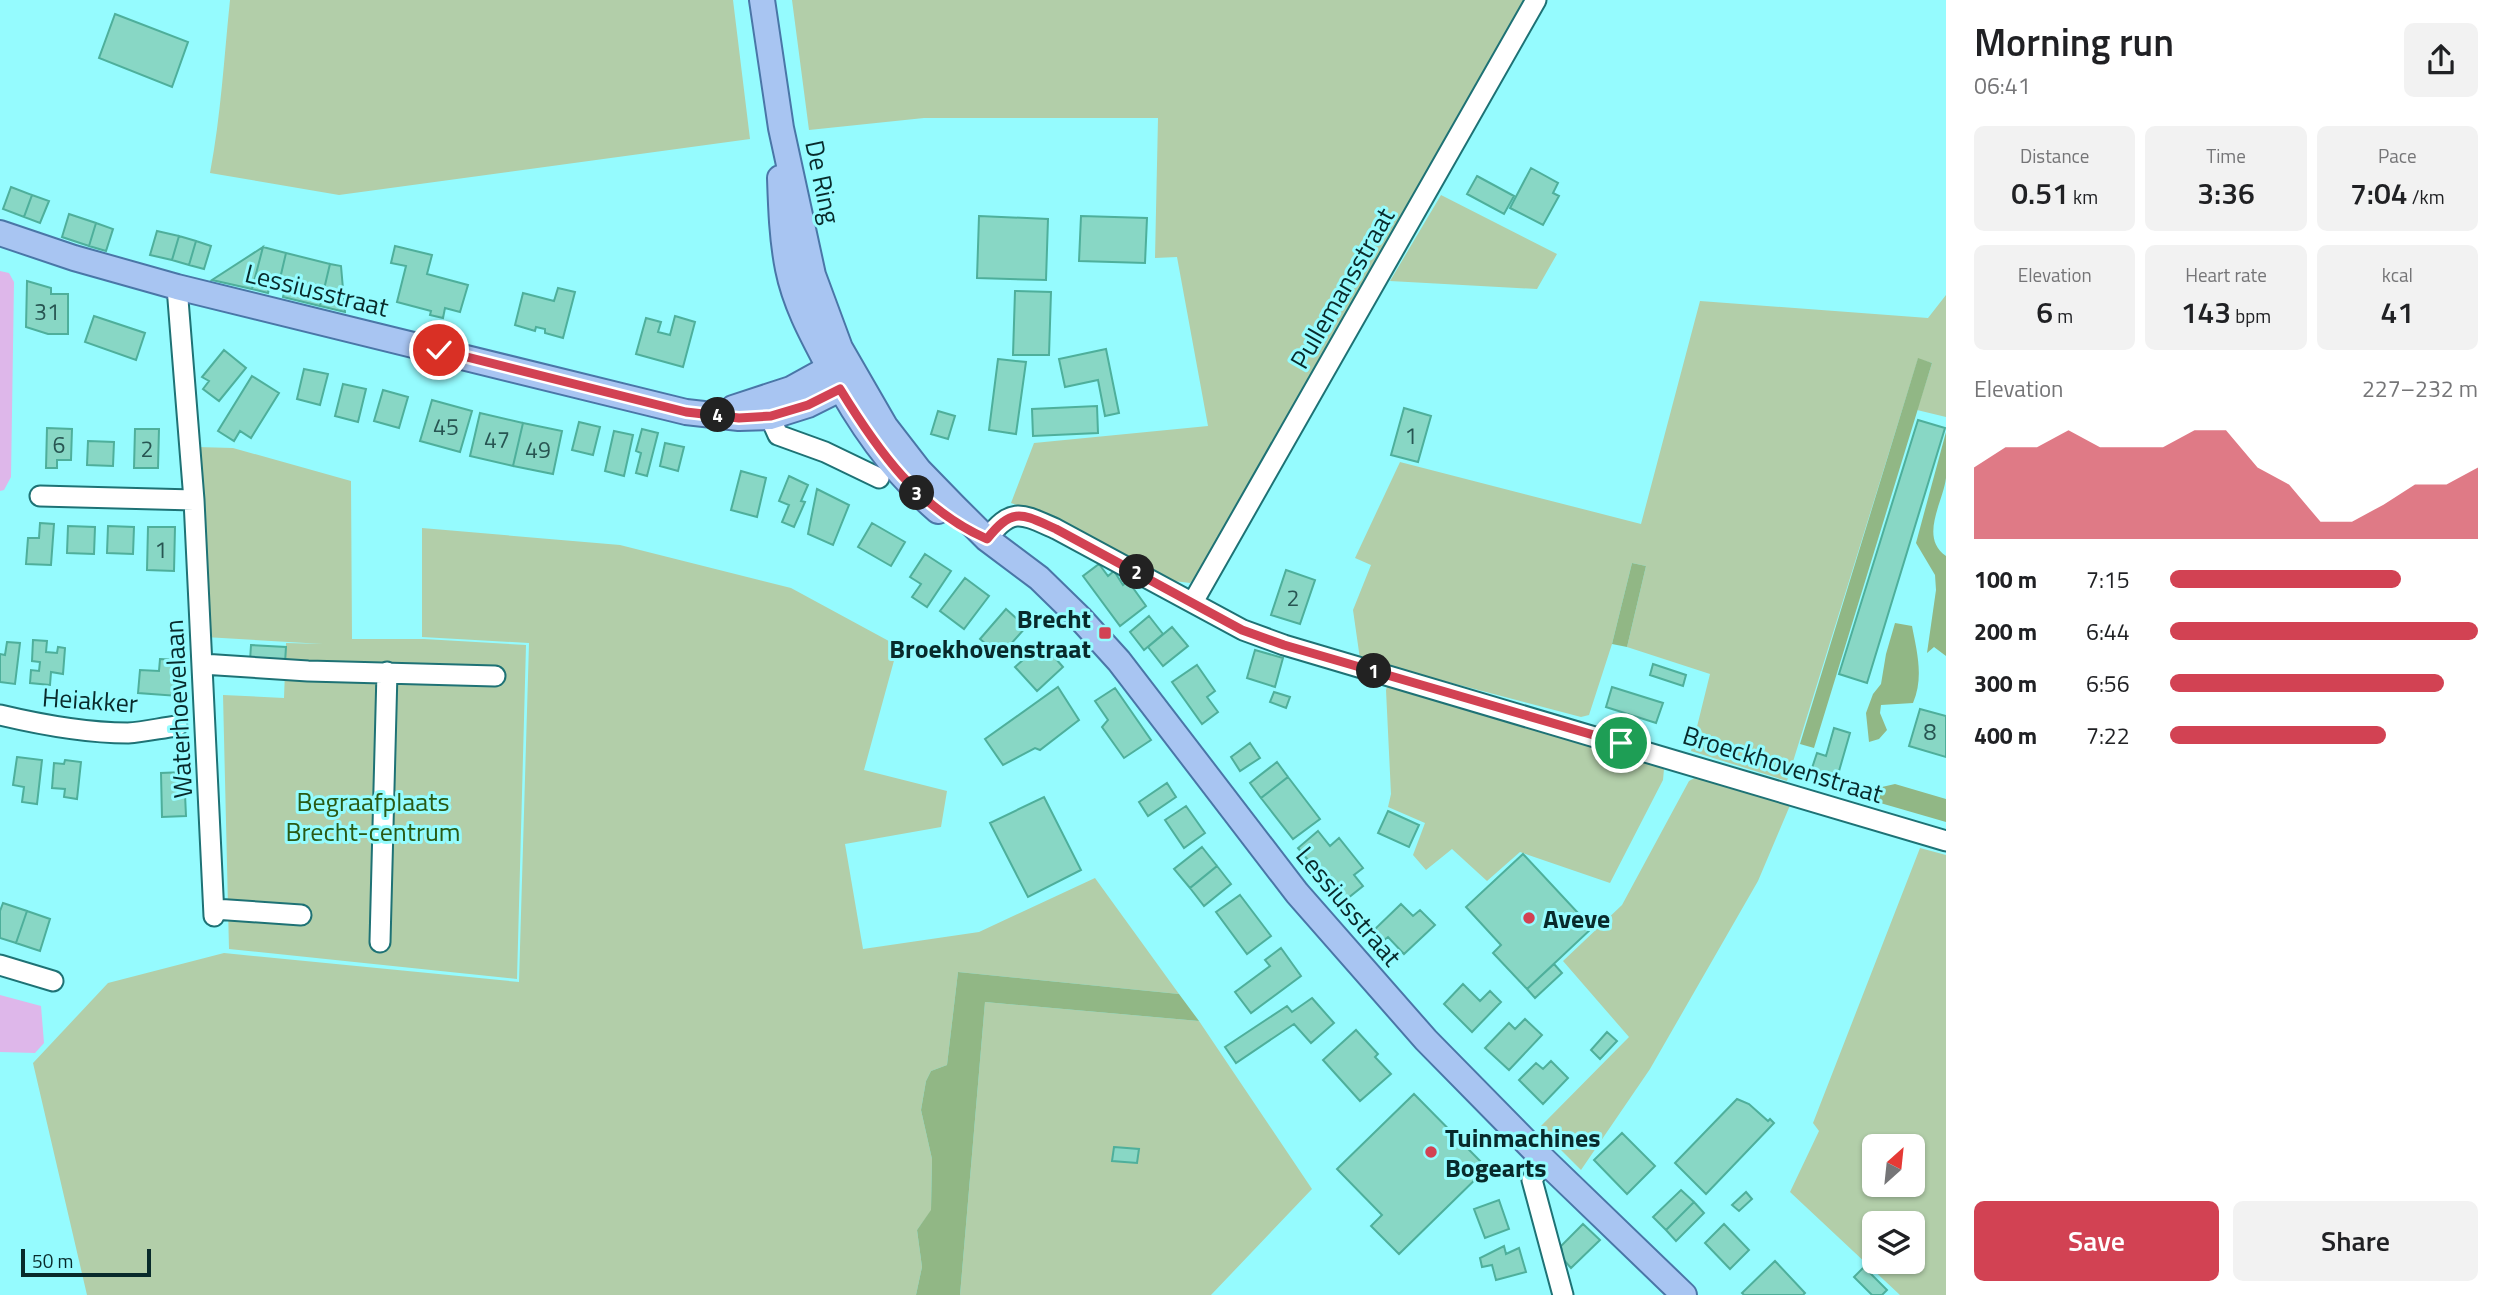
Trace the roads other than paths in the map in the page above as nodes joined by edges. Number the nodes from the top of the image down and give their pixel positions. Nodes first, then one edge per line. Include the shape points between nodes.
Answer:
1 (762, 0) edge
2 (1536, 0) edge
3 (781, 128) junction
4 (0, 233) edge
5 (177, 287) junction
6 (840, 376) junction
7 (704, 414) junction
8 (771, 416) junction
9 (879, 478) dead end
10 (40, 496) dead end
11 (194, 500) junction
12 (987, 539) junction
13 (1193, 602) junction
14 (202, 664) junction
15 (387, 672) junction
16 (495, 676) dead end
17 (0, 715) edge
18 (177, 726) dead end
19 (1946, 841) edge
20 (301, 915) dead end
21 (380, 942) dead end
22 (0, 965) edge
23 (53, 981) dead end
24 (1544, 1160) junction
25 (1563, 1295) edge
26 (1685, 1295) edge

1 - 3 main road, De Ring
2 - 13 street, Pullemansstraat
3 - 6 main road, De Ring via 809,261 833,333
3 - 6 main road, De Ring via 783,237 795,295 805,324
4 - 5 main road, Lessiusstraat
5 - 7 main road, Lessiusstraat
5 - 11 street, Waterhoevelaan
6 - 7 main road, Lessiusstraat
6 - 8 main road, Lessiusstraat via 808,405
6 - 12 main road, Lessiusstraat via 886,459 946,518
7 - 8 main road, Lessiusstraat
8 - 9 street via 778,435
10 - 11 street
11 - 14 street, Waterhoevelaan
12 - 13 street, Broeckhovenstraat via 1009,517 1026,516
12 - 24 main road, Lessiusstraat via 1039,578 1096,635 1297,893 1380,991
13 - 19 street, Broeckhovenstraat via 1242,630 1284,645
14 - 15 street
14 - 20 street, Waterhoevelaan via 214,913
15 - 16 street
15 - 21 street
17 - 18 street, Heiakker via 92,731 131,733
22 - 23 street
24 - 25 street via 1532,1180
24 - 26 main road, Lessiusstraat

